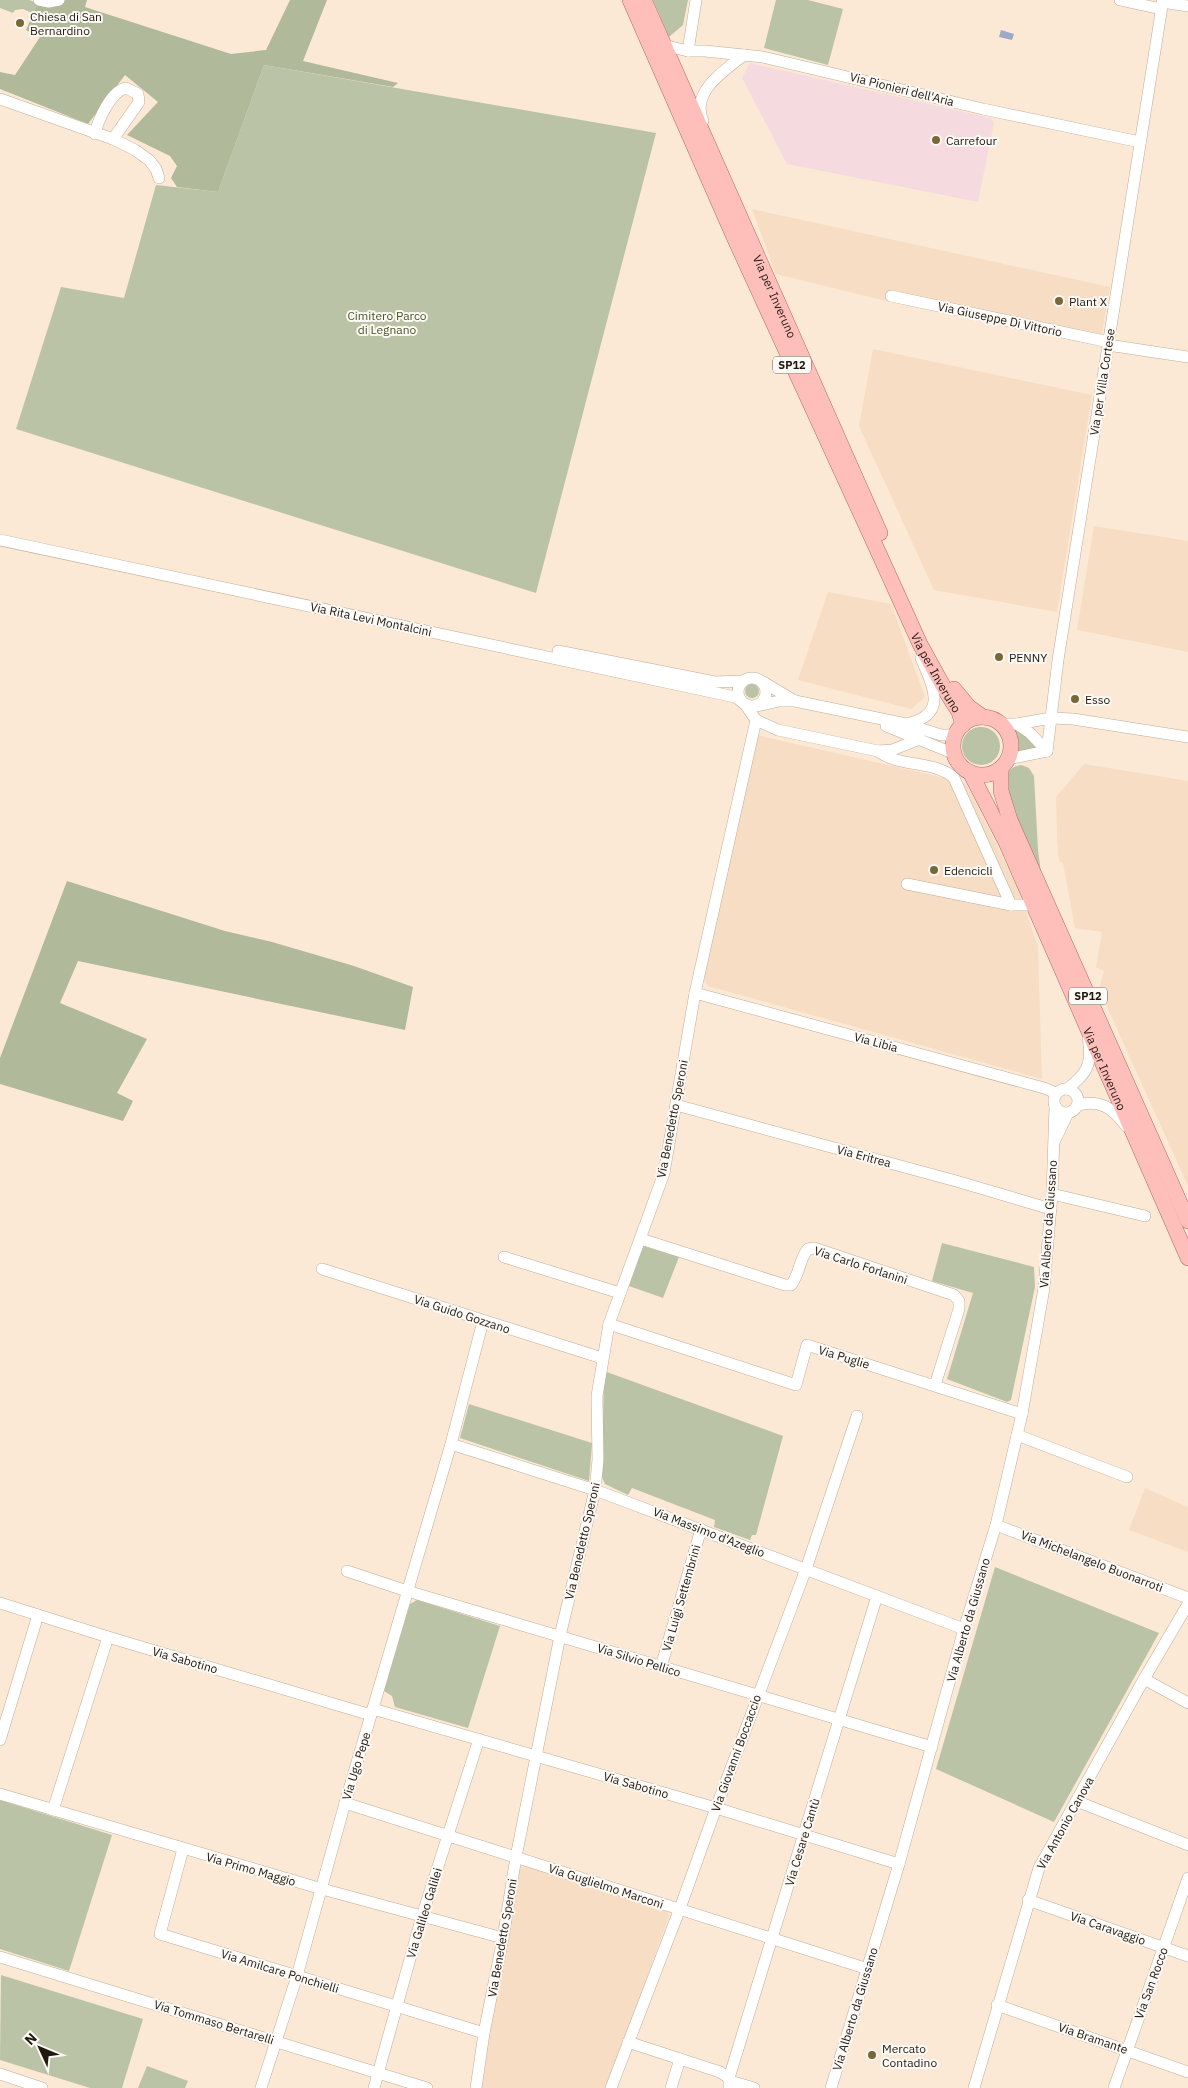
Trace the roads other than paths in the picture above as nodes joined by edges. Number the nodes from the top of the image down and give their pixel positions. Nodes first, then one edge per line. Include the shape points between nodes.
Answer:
1 (39, 0) edge
2 (59, 0) edge
3 (630, 0) edge
4 (644, 0) edge
5 (696, 0) edge
6 (1120, 0) edge
7 (1188, 6) edge
8 (1162, 7) edge
9 (663, 45) junction
10 (688, 51) junction
11 (744, 55) junction
12 (0, 99) edge
13 (95, 134) junction
14 (113, 139) junction
15 (1140, 142) junction
16 (159, 178) dead end
17 (768, 280) junction
18 (891, 296) dead end
19 (1108, 343) junction
20 (1188, 357) edge
21 (0, 532) edge
22 (0, 540) edge
23 (909, 618) junction
24 (743, 680) junction
25 (763, 682) junction
26 (795, 701) junction
27 (743, 703) junction
28 (757, 706) junction
29 (861, 716) junction
30 (984, 718) junction
31 (1051, 718) junction
32 (756, 720) junction
33 (906, 724) junction
34 (1001, 724) junction
35 (1017, 724) junction
36 (960, 730) junction
37 (1188, 737) edge
38 (916, 741) junction
39 (878, 751) junction
40 (1047, 751) junction
41 (954, 754) junction
42 (1004, 764) junction
43 (917, 765) junction
44 (970, 772) junction
45 (907, 884) dead end
46 (1011, 904) junction
47 (1033, 905) junction
48 (695, 992) junction
49 (1086, 1027) junction
50 (1062, 1091) junction
51 (676, 1105) junction
52 (1078, 1105) junction
53 (1054, 1106) junction
54 (1068, 1114) junction
55 (1136, 1140) junction
56 (1054, 1142) junction
57 (1169, 1179) junction
58 (1052, 1194) junction
59 (1051, 1209) junction
60 (1188, 1211) edge
61 (1145, 1216) dead end
62 (1188, 1222) edge
63 (640, 1239) junction
64 (504, 1257) dead end
65 (1188, 1258) edge
66 (322, 1269) dead end
67 (620, 1293) junction
68 (484, 1321) junction
69 (609, 1324) junction
70 (602, 1358) junction
71 (934, 1385) junction
72 (1022, 1414) junction
73 (857, 1416) dead end
74 (1017, 1435) junction
75 (451, 1444) junction
76 (1127, 1477) dead end
77 (595, 1490) junction
78 (996, 1525) junction
79 (701, 1529) junction
80 (806, 1569) junction
81 (347, 1571) dead end
82 (407, 1591) junction
83 (877, 1596) junction
84 (1188, 1598) edge
85 (0, 1603) edge
86 (1188, 1604) edge
87 (38, 1615) junction
88 (964, 1629) junction
89 (560, 1636) junction
90 (108, 1637) junction
91 (661, 1667) junction
92 (1144, 1678) junction
93 (758, 1695) junction
94 (1188, 1703) edge
95 (372, 1712) junction
96 (838, 1719) junction
97 (479, 1739) junction
98 (0, 1740) edge
99 (932, 1747) junction
100 (536, 1757) junction
101 (0, 1794) edge
102 (345, 1802) junction
103 (1076, 1802) junction
104 (716, 1808) junction
105 (53, 1810) junction
106 (448, 1834) junction
107 (804, 1835) junction
108 (1188, 1845) edge
109 (183, 1849) junction
110 (516, 1857) junction
111 (899, 1864) junction
112 (1188, 1878) edge
113 (322, 1889) junction
114 (1028, 1900) junction
115 (680, 1911) junction
116 (422, 1916) junction
117 (503, 1938) junction
118 (772, 1939) junction
119 (1164, 1948) junction
120 (1188, 1956) edge
121 (0, 1957) edge
122 (868, 1969) junction
123 (297, 1976) junction
124 (997, 2005) junction
125 (396, 2007) junction
126 (484, 2033) junction
127 (275, 2041) junction
128 (628, 2042) junction
129 (1127, 2050) junction
130 (680, 2059) junction
131 (1188, 2072) edge
132 (379, 2073) junction
133 (0, 2074) edge
134 (730, 2082) edge
135 (42, 2088) edge
136 (261, 2088) edge
137 (374, 2088) edge
138 (427, 2088) edge
139 (476, 2088) edge
140 (611, 2088) edge
141 (671, 2088) edge
142 (754, 2088) edge
143 (831, 2088) edge
144 (974, 2088) edge
145 (1114, 2088) edge

1 - 2 street
3 - 23 main road, Via per Inveruno / SP12 via 734,237
4 - 9 main road, Via per Inveruno / SP12
5 - 10 street
6 - 8 street
7 - 8 street
8 - 15 street, Via per Villa Cortese
9 - 10 street, Via Pionieri dell'Aria
9 - 17 main road, Via per Inveruno / SP12
10 - 11 street, Via Pionieri dell'Aria
11 - 15 street, Via Pionieri dell'Aria
11 - 17 street via 717,76 699,104 701,117 763,260
12 - 13 street
13 - 14 street
13 - 14 street via 101,115 117,92 126,88 138,94 139,102
14 - 16 street via 149,160
15 - 19 street, Via per Villa Cortese
17 - 30 main road, Via per Inveruno / SP12 via 932,648 957,694
18 - 19 street, Via Giuseppe Di Vittorio
19 - 20 street, Via Giuseppe Di Vittorio
19 - 31 street, Via per Villa Cortese
21 - 24 street, Via Rita Levi Montalcini via 543,648 716,682
22 - 27 street, Via Rita Levi Montalcini via 736,697
23 - 33 street, Via per Inveruno via 935,694 929,713 917,722
23 - 36 main road, Via per Inveruno / SP12 via 929,661 959,712
24 - 25 street via 751,677
24 - 27 street via 738,693
25 - 26 street
25 - 28 street via 766,696
26 - 28 street
26 - 29 street
27 - 28 street
27 - 32 street
29 - 33 street
29 - 38 street
30 - 34 main road
30 - 36 main road via 969,720
31 - 35 street
31 - 37 street
31 - 40 street, Via per Villa Cortese
32 - 39 street via 778,730
32 - 48 street, Via Benedetto Speroni
33 - 36 street via 940,735
34 - 35 street
34 - 42 main road via 1007,732 1011,750
35 - 40 street
36 - 41 main road
38 - 39 street via 892,750
38 - 41 street
38 - 43 street via 909,756
39 - 43 street via 894,760
40 - 42 street
41 - 44 main road
42 - 44 main road via 986,775
42 - 57 main road, Via per Inveruno / SP12 via 1001,790 1010,820
43 - 46 street via 946,771 954,778
44 - 47 main road, Via per Inveruno / SP12 via 1006,842
45 - 46 street
46 - 47 street
47 - 49 main road, Via per Inveruno / SP12
48 - 50 street, Via Libia
48 - 51 street, Via Benedetto Speroni
49 - 50 street via 1091,1051 1087,1070 1082,1078
49 - 55 main road, Via per Inveruno / SP12
50 - 52 street via 1076,1094
50 - 53 street via 1054,1100
51 - 59 street, Via Eritrea
51 - 63 street, Via Benedetto Speroni via 664,1173
52 - 54 street
52 - 55 street via 1098,1103 1107,1106 1120,1117
53 - 54 street
53 - 56 street, Via Alberto da Giussano
54 - 56 street, Via Alberto da Giussano
55 - 65 main road, Via per Inveruno / SP12
56 - 58 street, Via Alberto da Giussano
57 - 60 street
57 - 62 main road, Via per Inveruno / SP12
58 - 59 street, Via Alberto da Giussano
58 - 61 street
59 - 72 street, Via Alberto da Giussano via 1044,1288
63 - 67 street, Via Benedetto Speroni
63 - 71 street, Via Carlo Forlanini via 785,1285 794,1280 804,1254 814,1248 954,1295 959,1301 959,1309
64 - 67 street
66 - 68 street, Via Guido Gozzano
67 - 69 street, Via Benedetto Speroni
68 - 70 street, Via Guido Gozzano
68 - 75 street, Via Ugo Pepe
69 - 70 street, Via Benedetto Speroni
69 - 71 street, Via Puglie via 796,1385 807,1345
70 - 77 street, Via Benedetto Speroni via 597,1396
71 - 72 street, Via Puglie
72 - 74 street, Via Alberto da Giussano
73 - 80 street, Via Giovanni Boccaccio
74 - 76 street
74 - 78 street, Via Alberto da Giussano
75 - 77 street, Via Massimo d'Azeglio
75 - 82 street, Via Ugo Pepe
77 - 79 street, Via Massimo d'Azeglio
77 - 89 street, Via Benedetto Speroni
78 - 84 street, Via Michelangelo Buonarroti
78 - 88 street, Via Alberto da Giussano
79 - 80 street, Via Massimo d'Azeglio
79 - 91 street, Via Luigi Settembrini
80 - 83 street, Via Massimo d'Azeglio
80 - 93 street, Via Giovanni Boccaccio
81 - 82 street, Via Silvio Pellico
82 - 89 street, Via Silvio Pellico
82 - 95 street, Via Ugo Pepe
83 - 88 street, Via Massimo d'Azeglio
83 - 96 street, Via Cesare Cantù
85 - 87 street, Via Sabotino
86 - 92 street, Via Antonio Canova
87 - 90 street, Via Sabotino
87 - 98 street
88 - 99 street, Via Alberto da Giussano
89 - 91 street, Via Silvio Pellico
89 - 100 street, Via Benedetto Speroni
90 - 95 street, Via Sabotino
90 - 105 street
91 - 93 street, Via Silvio Pellico
92 - 94 street
92 - 103 street, Via Antonio Canova
93 - 96 street, Via Silvio Pellico
93 - 104 street, Via Giovanni Boccaccio
95 - 97 street, Via Sabotino
95 - 102 street, Via Ugo Pepe
96 - 99 street, Via Silvio Pellico
96 - 107 street, Via Cesare Cantù
97 - 100 street, Via Sabotino
97 - 106 street, Via Galileo Galilei
99 - 111 street, Via Alberto da Giussano
100 - 104 street, Via Sabotino
100 - 110 street, Via Benedetto Speroni
101 - 105 street, Via Primo Maggio
102 - 106 street, Via Guglielmo Marconi
102 - 113 street, Via Ugo Pepe
103 - 108 street
103 - 114 street, Via Antonio Canova via 1039,1868
104 - 107 street, Via Sabotino
104 - 115 street, Via Giovanni Boccaccio
105 - 109 street, Via Primo Maggio
106 - 110 street, Via Guglielmo Marconi
106 - 116 street, Via Galileo Galilei
107 - 111 street, Via Sabotino
107 - 118 street, Via Cesare Cantù
109 - 113 street, Via Primo Maggio
109 - 123 street, Via Amilcare Ponchielli via 160,1934
110 - 115 street, Via Guglielmo Marconi
110 - 117 street, Via Benedetto Speroni
111 - 122 street, Via Alberto da Giussano
112 - 119 street, Via San Rocco
113 - 116 street, Via Primo Maggio
113 - 123 street, Via Ugo Pepe
114 - 119 street, Via Caravaggio
114 - 124 street, Via Antonio Canova
115 - 118 street, Via Guglielmo Marconi
115 - 128 street, Via Giovanni Boccaccio
116 - 117 street, Via Primo Maggio
116 - 125 street, Via Galileo Galilei
117 - 126 street, Via Benedetto Speroni
118 - 122 street, Via Guglielmo Marconi
118 - 134 street, Via Cesare Cantù
119 - 120 street, Via Caravaggio
119 - 129 street, Via San Rocco
121 - 127 street, Via Tommaso Bertarelli
122 - 143 street, Via Alberto da Giussano
123 - 125 street, Via Amilcare Ponchielli
123 - 127 street, Via Ugo Pepe
124 - 129 street, Via Bramante
124 - 144 street, Via Antonio Canova
125 - 126 street, Via Amilcare Ponchielli
125 - 132 street, Via Galileo Galilei
126 - 139 street, Via Benedetto Speroni
127 - 132 street, Via Tommaso Bertarelli
127 - 136 street, Via Ugo Pepe
128 - 130 street
128 - 140 street, Via Giovanni Boccaccio
129 - 131 street, Via Bramante
129 - 145 street, Via San Rocco
130 - 134 street via 720,2072
130 - 141 street
132 - 137 street, Via Galileo Galilei
132 - 138 street, Via Tommaso Bertarelli
133 - 135 street
134 - 142 street

